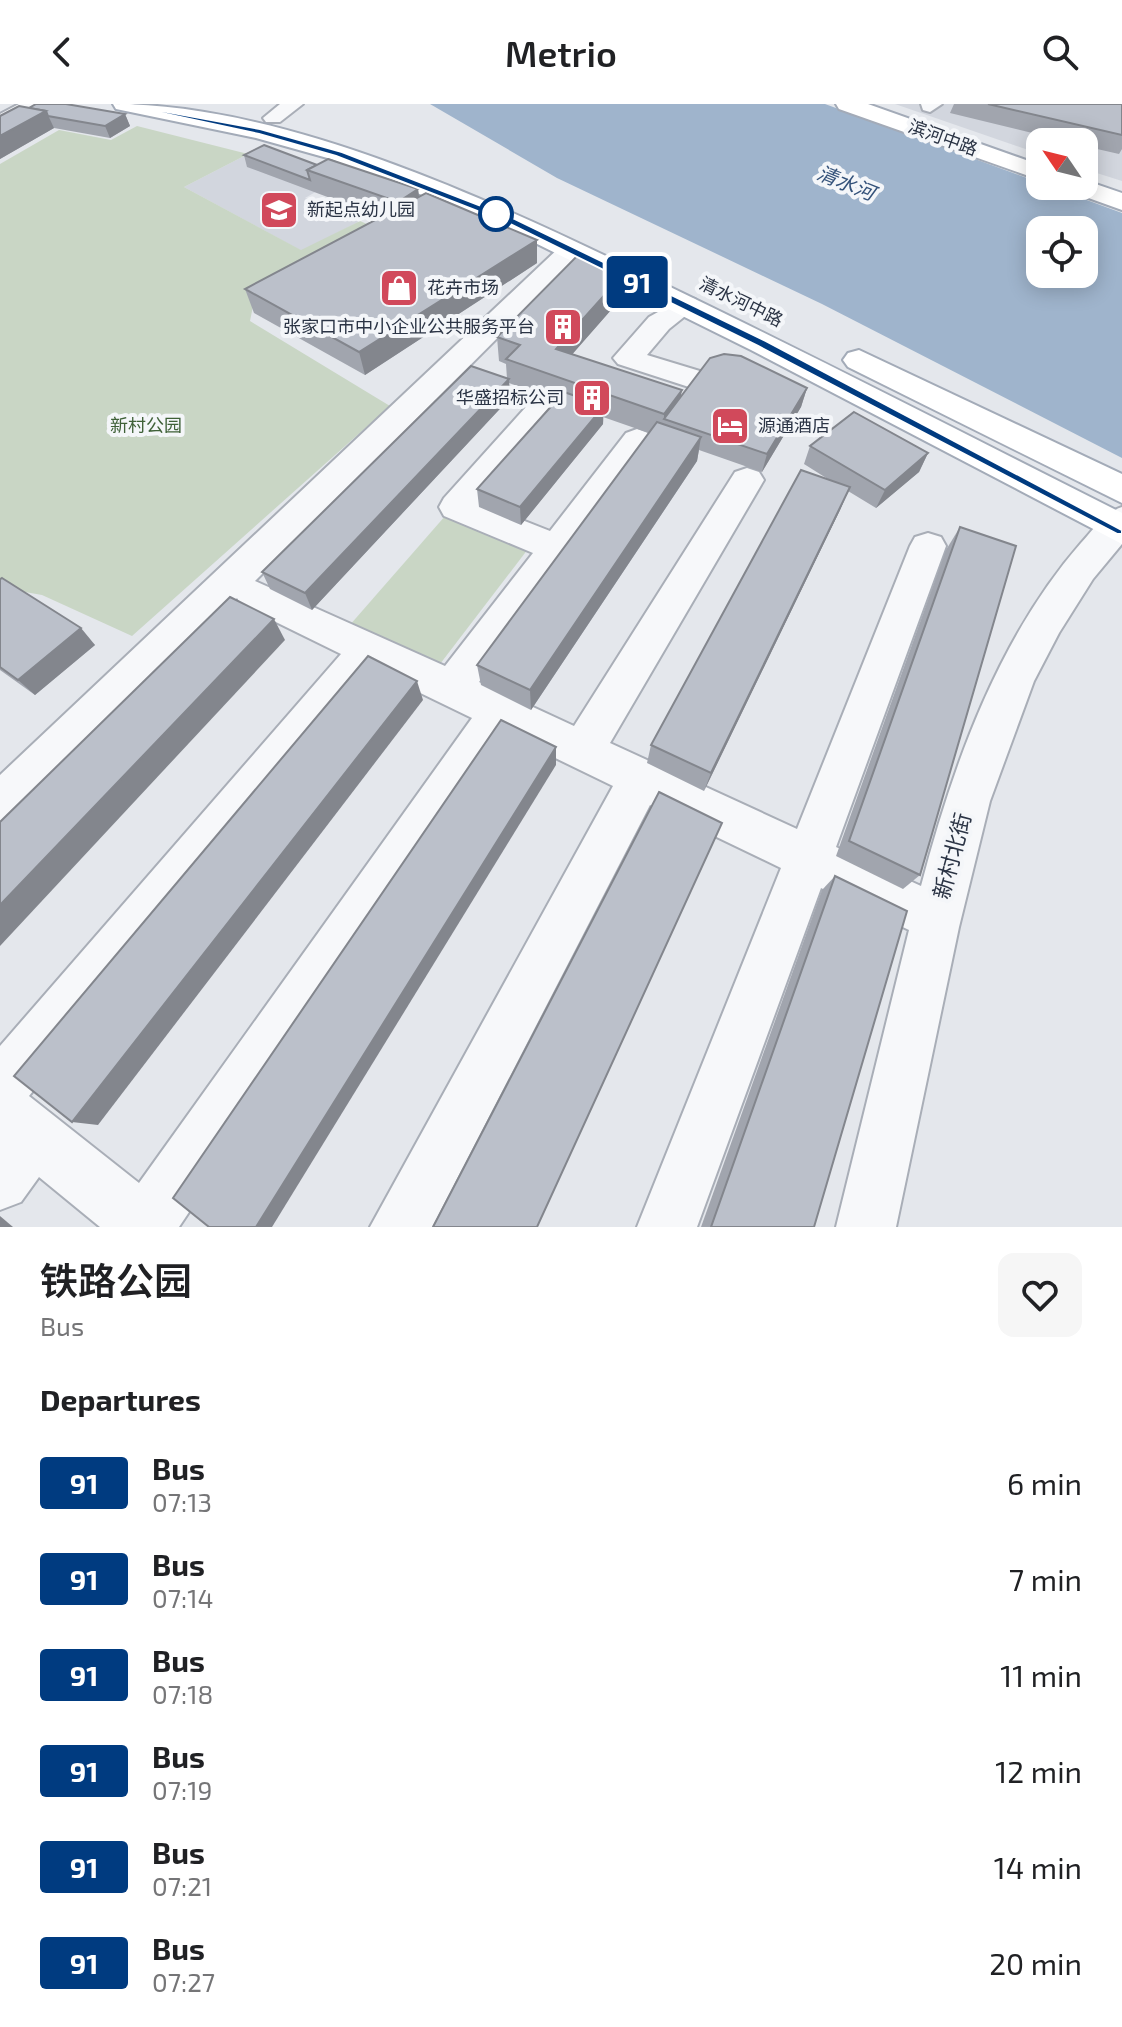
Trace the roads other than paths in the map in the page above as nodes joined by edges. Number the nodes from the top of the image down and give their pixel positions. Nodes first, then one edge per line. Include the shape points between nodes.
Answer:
1 (34, 104) edge
2 (124, 104) edge
3 (210, 104) edge
4 (847, 104) edge
5 (872, 104) edge
6 (283, 111) edge
7 (0, 122) edge
8 (22, 123) edge
9 (0, 135) edge
10 (1026, 158) edge
11 (1026, 168) edge
12 (1098, 184) edge
13 (1122, 192) edge
14 (1098, 193) edge
15 (1122, 202) edge
16 (571, 250) junction
17 (685, 305) junction
18 (798, 330) dead end
19 (840, 351) dead end
20 (692, 379) edge
21 (468, 381) edge
22 (545, 405) edge
23 (637, 440) dead end
24 (747, 480) dead end
25 (1120, 517) edge
26 (928, 546) dead end
27 (556, 548) junction
28 (254, 595) junction
29 (370, 649) junction
30 (452, 688) junction
31 (501, 711) junction
32 (583, 750) junction
33 (641, 778) junction
34 (6, 821) edge
35 (809, 858) junction
36 (936, 918) junction
37 (0, 1088) edge
38 (18, 1123) edge
39 (0, 1181) edge
40 (146, 1226) edge
41 (400, 1227) edge
42 (667, 1227) edge
43 (866, 1227) edge

1 - 7 street
2 - 16 main road, 清水河中路 via 339,154 512,221
3 - 6 main road, 清水河中路
4 - 11 main road, 滨河中路
5 - 10 main road, 滨河中路
6 - 18 main road, 清水河中路 via 542,206
8 - 9 street
12 - 13 main road
14 - 15 main road
16 - 17 main road, 清水河中路
16 - 34 street
17 - 20 street via 659,323 628,358
17 - 25 main road, 清水河中路
19 - 25 main road
21 - 28 street
22 - 27 street via 456,507
23 - 27 street
24 - 32 street
25 - 36 street, 新村北街 via 1068,582 980,757
26 - 35 street
27 - 30 street
28 - 29 street
28 - 34 street
29 - 30 street
29 - 37 street
30 - 31 street
31 - 32 street
31 - 40 street
32 - 33 street
33 - 35 street
33 - 41 street
35 - 36 street
35 - 42 street
36 - 43 street, 新村北街
38 - 39 street
38 - 40 street

